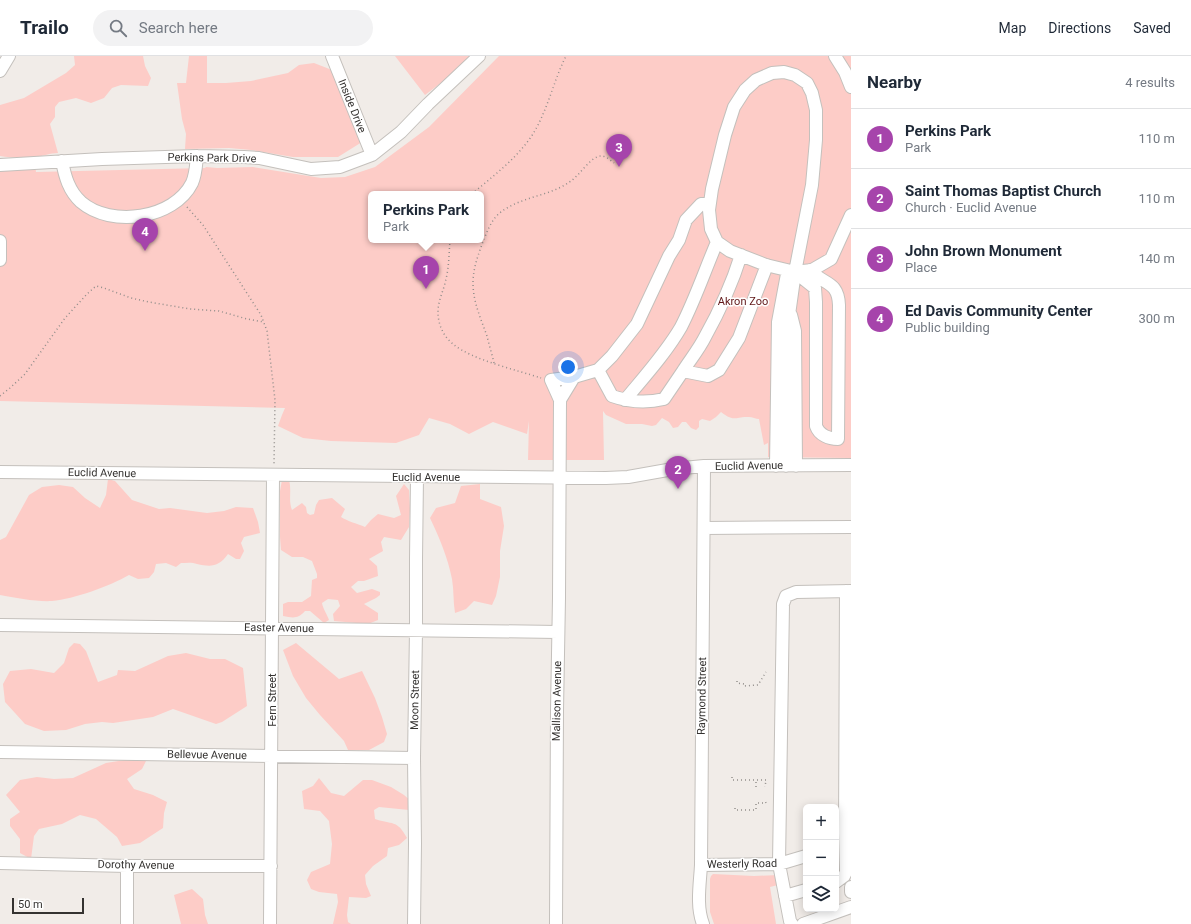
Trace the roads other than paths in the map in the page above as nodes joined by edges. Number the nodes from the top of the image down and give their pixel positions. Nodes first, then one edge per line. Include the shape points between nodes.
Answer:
1 (9, 56) edge
2 (332, 56) edge
3 (479, 56) edge
4 (835, 56) edge
5 (848, 70) edge
6 (0, 71) edge
7 (851, 87) edge
8 (372, 155) junction
9 (197, 156) junction
10 (62, 161) junction
11 (0, 165) edge
12 (710, 202) junction
13 (851, 215) edge
14 (0, 241) edge
15 (717, 242) junction
16 (740, 255) junction
17 (0, 260) edge
18 (767, 265) junction
19 (810, 270) junction
20 (792, 271) junction
21 (598, 370) junction
22 (683, 371) junction
23 (574, 376) junction
24 (560, 400) junction
25 (625, 400) junction
26 (851, 465) edge
27 (704, 466) junction
28 (786, 466) junction
29 (0, 472) edge
30 (273, 475) junction
31 (417, 477) junction
32 (559, 478) junction
33 (851, 527) edge
34 (704, 528) junction
35 (849, 592) edge
36 (0, 625) edge
37 (272, 629) junction
38 (416, 630) junction
39 (558, 632) junction
40 (848, 700) edge
41 (0, 752) edge
42 (271, 756) junction
43 (414, 758) junction
44 (848, 761) edge
45 (848, 781) edge
46 (846, 848) edge
47 (803, 857) edge
48 (0, 863) edge
49 (701, 864) junction
50 (779, 864) junction
51 (127, 866) junction
52 (271, 866) junction
53 (848, 875) edge
54 (839, 880) edge
55 (851, 887) edge
56 (803, 891) edge
57 (851, 892) edge
58 (785, 896) junction
59 (851, 907) edge
60 (127, 924) edge
61 (270, 924) edge
62 (414, 924) edge
63 (556, 924) edge
64 (703, 924) edge
65 (792, 924) edge
66 (803, 924) edge

1 - 6 street
2 - 8 street, Inside Drive
3 - 8 street, Perkins Park Drive via 401,132
4 - 5 street
5 - 7 street
8 - 9 street, Perkins Park Drive via 340,167 318,169 258,158
9 - 10 street, Perkins Park Drive
9 - 10 street via 196,174 192,184 180,199 154,213 131,218 110,215 81,202 70,188
10 - 11 street, Perkins Park Drive
12 - 15 street via 711,228
12 - 20 street via 734,106 745,90 756,80 779,72 795,74 807,82 816,110 816,140 812,185
12 - 21 street via 701,204 686,220 637,324
13 - 19 street via 831,259
14 - 17 street
15 - 16 street
15 - 25 street via 680,327
16 - 18 street
16 - 22 street via 726,295 705,338
18 - 20 street
18 - 22 street via 739,338 720,370 708,376
19 - 20 street
19 - 20 street via 832,286 838,296 838,439 823,435 816,426 816,292 810,283
20 - 28 street via 790,308 795,331
20 - 28 street via 778,322
21 - 23 street
21 - 25 street via 612,396
22 - 25 street via 664,399 653,402
23 - 24 street
23 - 24 street via 546,379
24 - 32 street, Mallison Avenue
26 - 28 street, Euclid Avenue
27 - 28 street, Euclid Avenue
27 - 32 street, Euclid Avenue via 628,477
27 - 34 street, Raymond Street
29 - 30 street, Euclid Avenue
30 - 31 street, Euclid Avenue
30 - 37 street, Fern Street
31 - 32 street, Euclid Avenue
31 - 38 street, Moon Street
32 - 39 street, Mallison Avenue
33 - 34 street
34 - 49 street, Raymond Street
35 - 40 street
35 - 50 street via 796,592 786,596 783,604
36 - 37 street, Easter Avenue
37 - 38 street, Easter Avenue
37 - 42 street, Fern Street
38 - 39 street, Easter Avenue
38 - 43 street, Moon Street
39 - 63 street, Mallison Avenue
40 - 44 street
41 - 42 street, Bellevue Avenue
42 - 43 street, Bellevue Avenue
42 - 52 street, Fern Street
43 - 62 street, Moon Street
44 - 45 street
45 - 46 street
46 - 53 street
47 - 50 street, Westerly Road
48 - 51 street, Dorothy Avenue
49 - 50 street, Westerly Road
49 - 64 street, Raymond Street via 699,907
50 - 58 street
51 - 52 street, Dorothy Avenue
51 - 60 street
52 - 61 street, Fern Street
53 - 54 street
55 - 57 street
56 - 58 street
58 - 65 street
59 - 66 street

